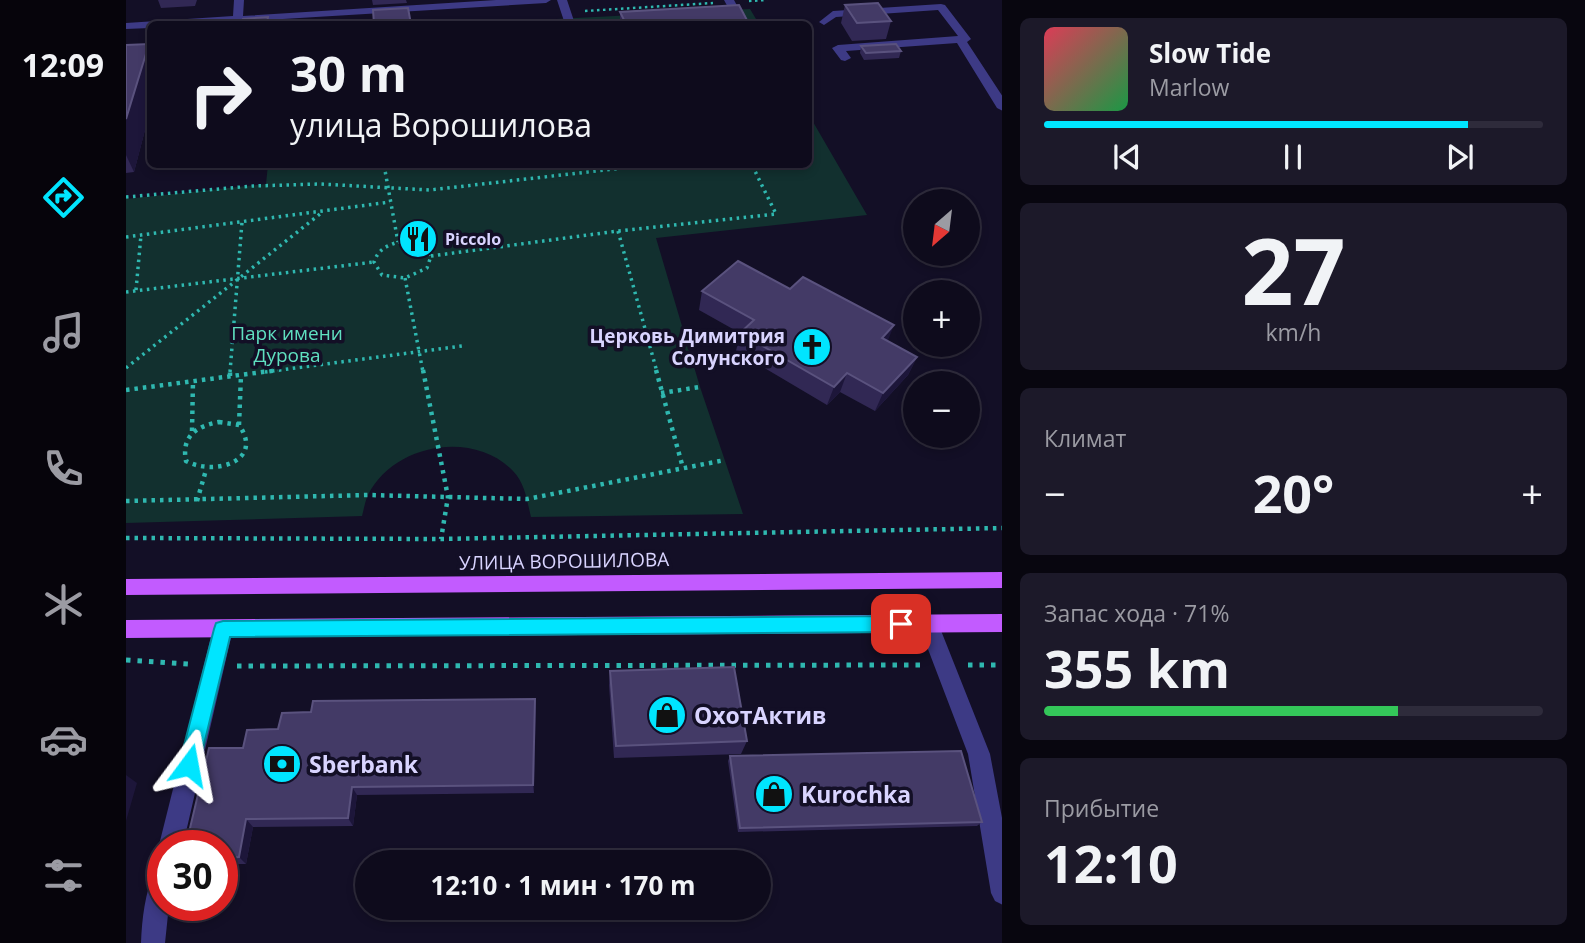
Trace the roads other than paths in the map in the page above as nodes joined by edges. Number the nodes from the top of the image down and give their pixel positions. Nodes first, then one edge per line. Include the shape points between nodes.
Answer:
1 (239, 0) edge
2 (546, 0) edge
3 (562, 0) edge
4 (729, 0) edge
5 (931, 4) edge
6 (239, 19) junction
7 (207, 21) edge
8 (569, 21) edge
9 (740, 21) edge
10 (824, 22) dead end
11 (147, 25) edge
12 (126, 26) edge
13 (960, 39) junction
14 (845, 58) dead end
15 (1002, 108) edge
16 (1002, 580) edge
17 (126, 587) edge
18 (928, 623) junction
19 (1002, 623) edge
20 (126, 629) edge
21 (223, 629) junction
22 (174, 830) edge
23 (1002, 893) edge
24 (154, 921) edge
25 (153, 943) edge

1 - 6 street
2 - 6 street
3 - 8 street
4 - 9 street
5 - 10 street via 832,14
5 - 13 street via 941,7 966,39
6 - 7 street
11 - 12 street
13 - 14 street via 838,48
13 - 15 street
16 - 17 main road, УЛИЦА ВОРОШИЛОВА
18 - 19 main road
18 - 21 main road
18 - 23 street via 979,754
20 - 21 main road
21 - 22 street
24 - 25 street

